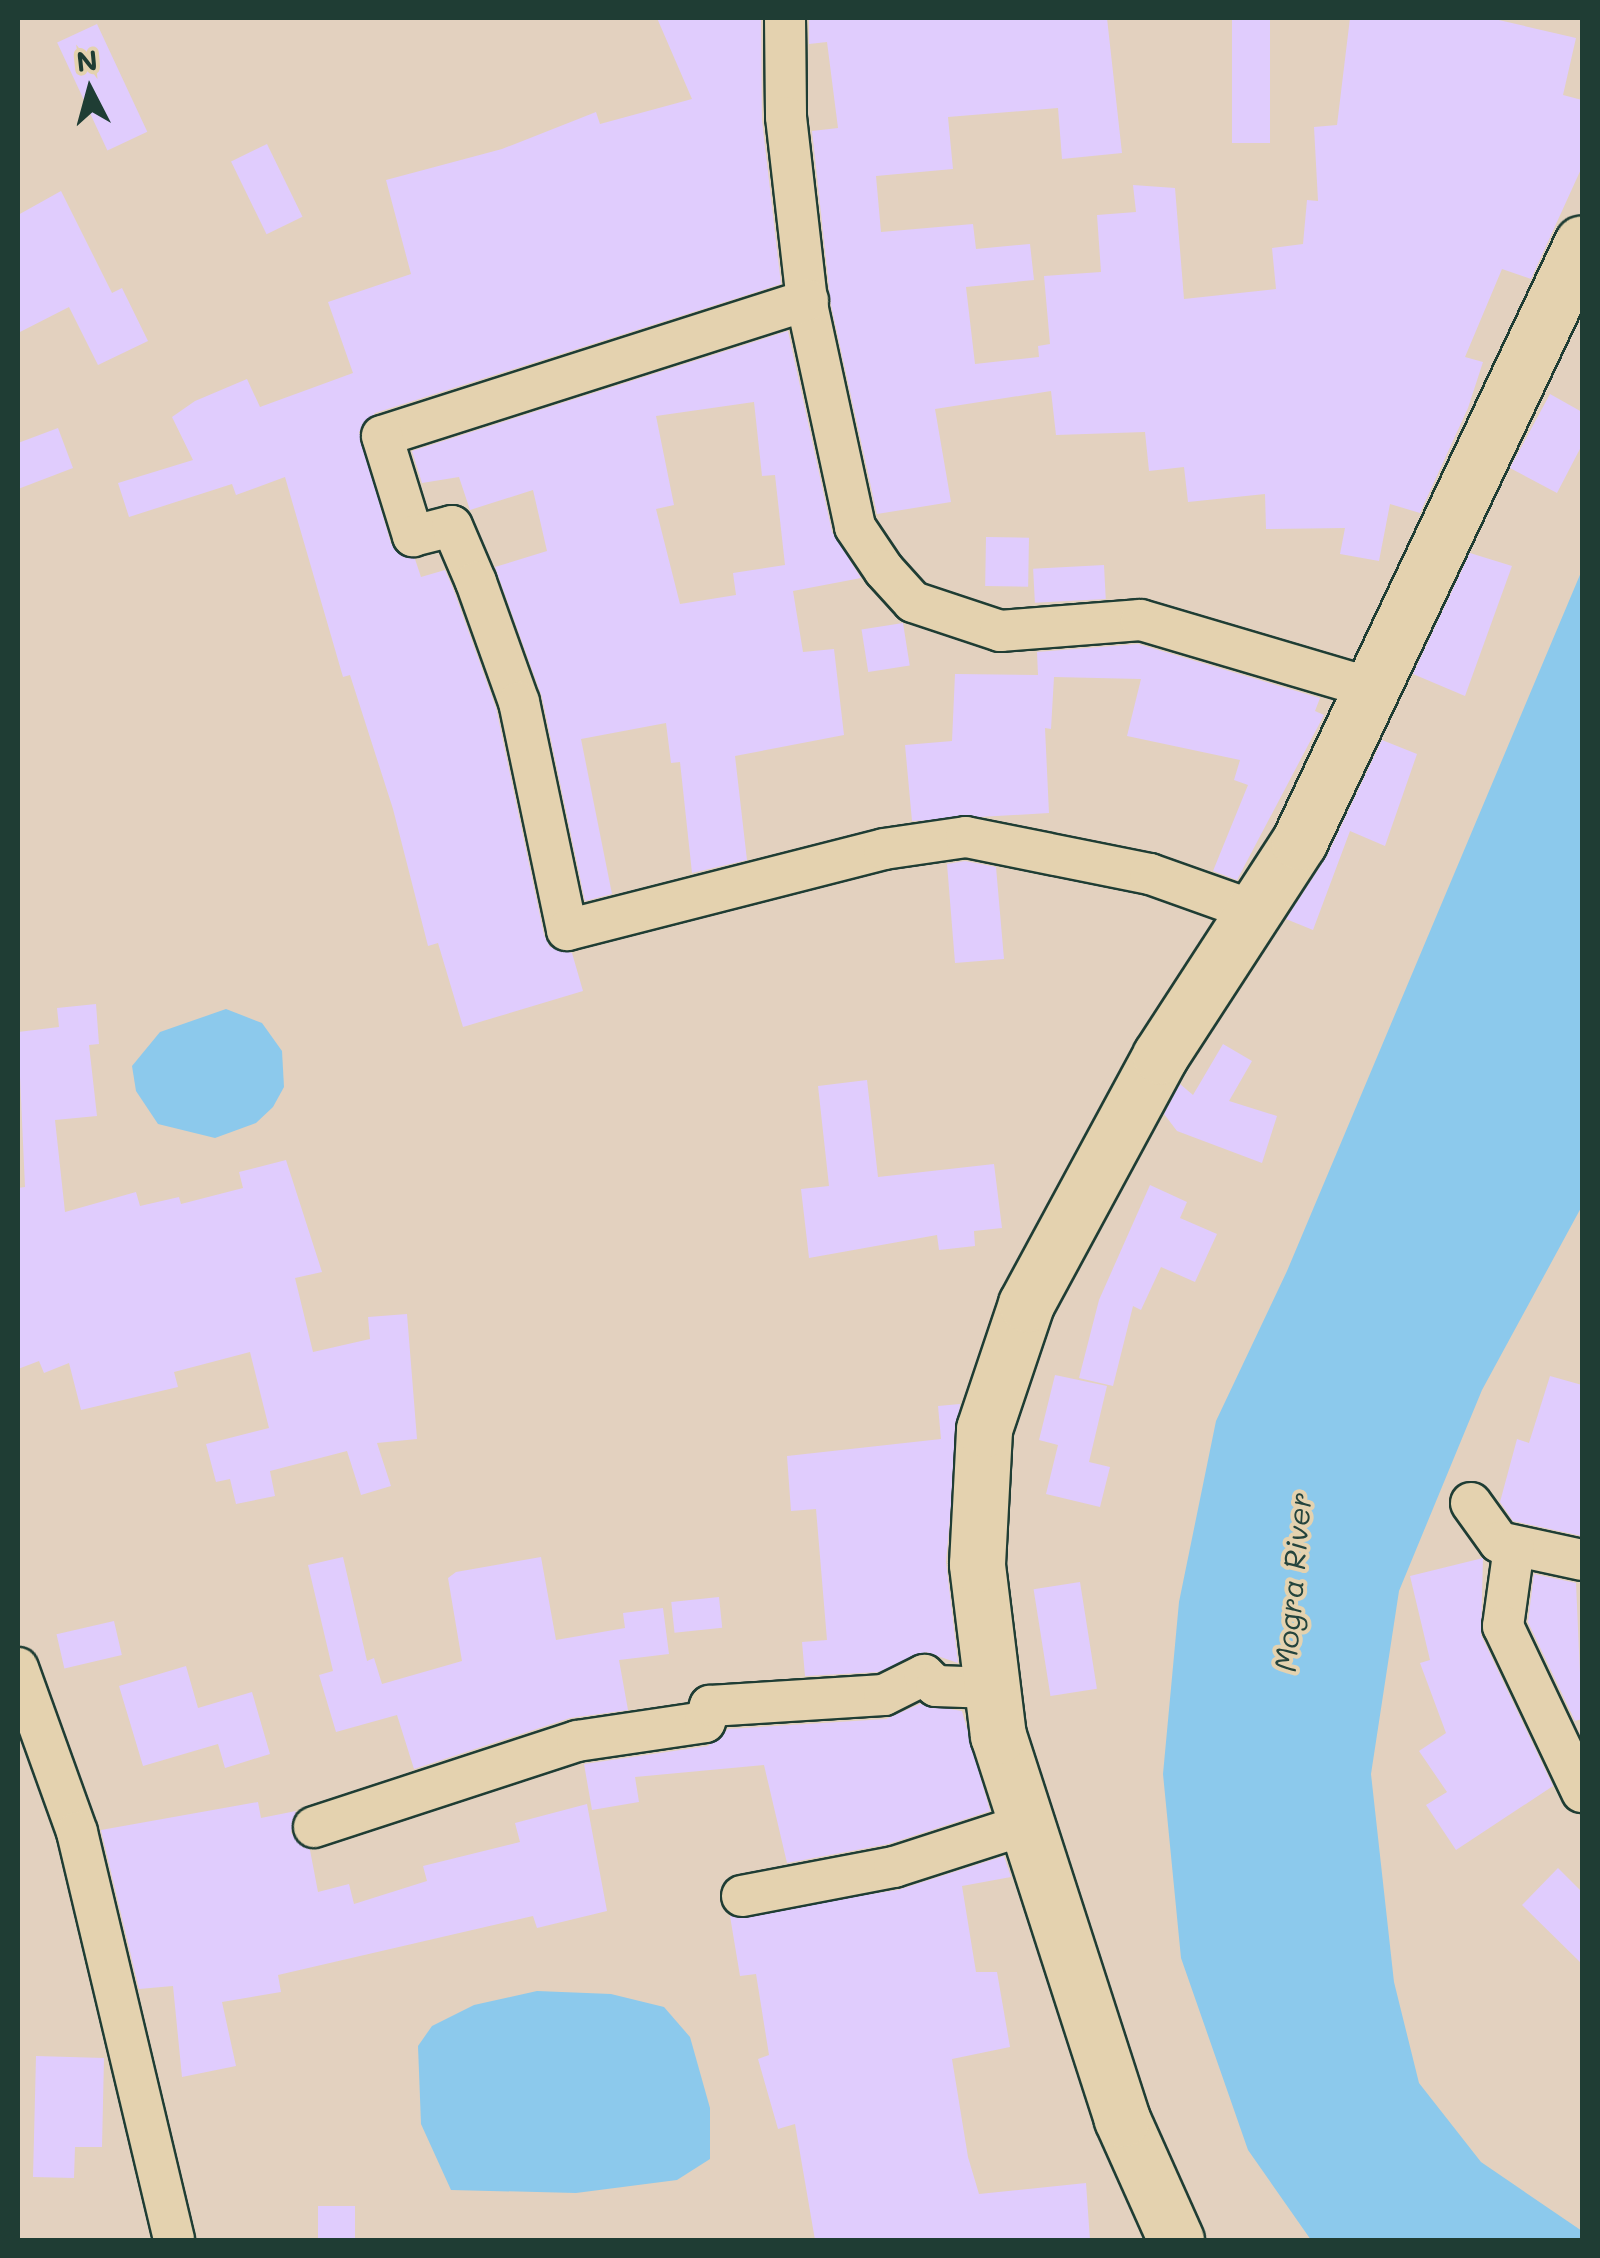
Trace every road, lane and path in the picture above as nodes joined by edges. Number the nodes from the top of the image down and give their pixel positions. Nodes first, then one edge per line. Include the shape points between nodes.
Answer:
1 (785, 18) edge
2 (1582, 242) edge
3 (808, 300) junction
4 (1374, 689) junction
5 (1254, 912) junction
6 (1471, 1503) dead end
7 (1514, 1547) junction
8 (1582, 1560) edge
9 (18, 1668) edge
10 (992, 1688) junction
11 (1582, 1792) edge
12 (1024, 1824) junction
13 (314, 1827) dead end
14 (742, 1896) dead end
15 (174, 2240) edge
16 (1176, 2240) edge

1 - 3 street via 786,116
2 - 4 street
3 - 4 street via 856,528 912,602 1000,631 1142,620
3 - 5 street via 382,436 413,536 452,526 476,582 519,702 567,930 884,849 966,837 1150,874
4 - 5 street via 1299,842
5 - 10 street via 1160,1056 1026,1304 984,1429 977,1564
6 - 7 street via 1499,1542
7 - 8 street
7 - 11 street via 1503,1626
9 - 15 street via 76,1832
10 - 12 street
10 - 13 street via 936,1686 924,1675 884,1695 710,1706 705,1722 577,1741
12 - 14 street via 894,1866
12 - 16 street via 1122,2119

